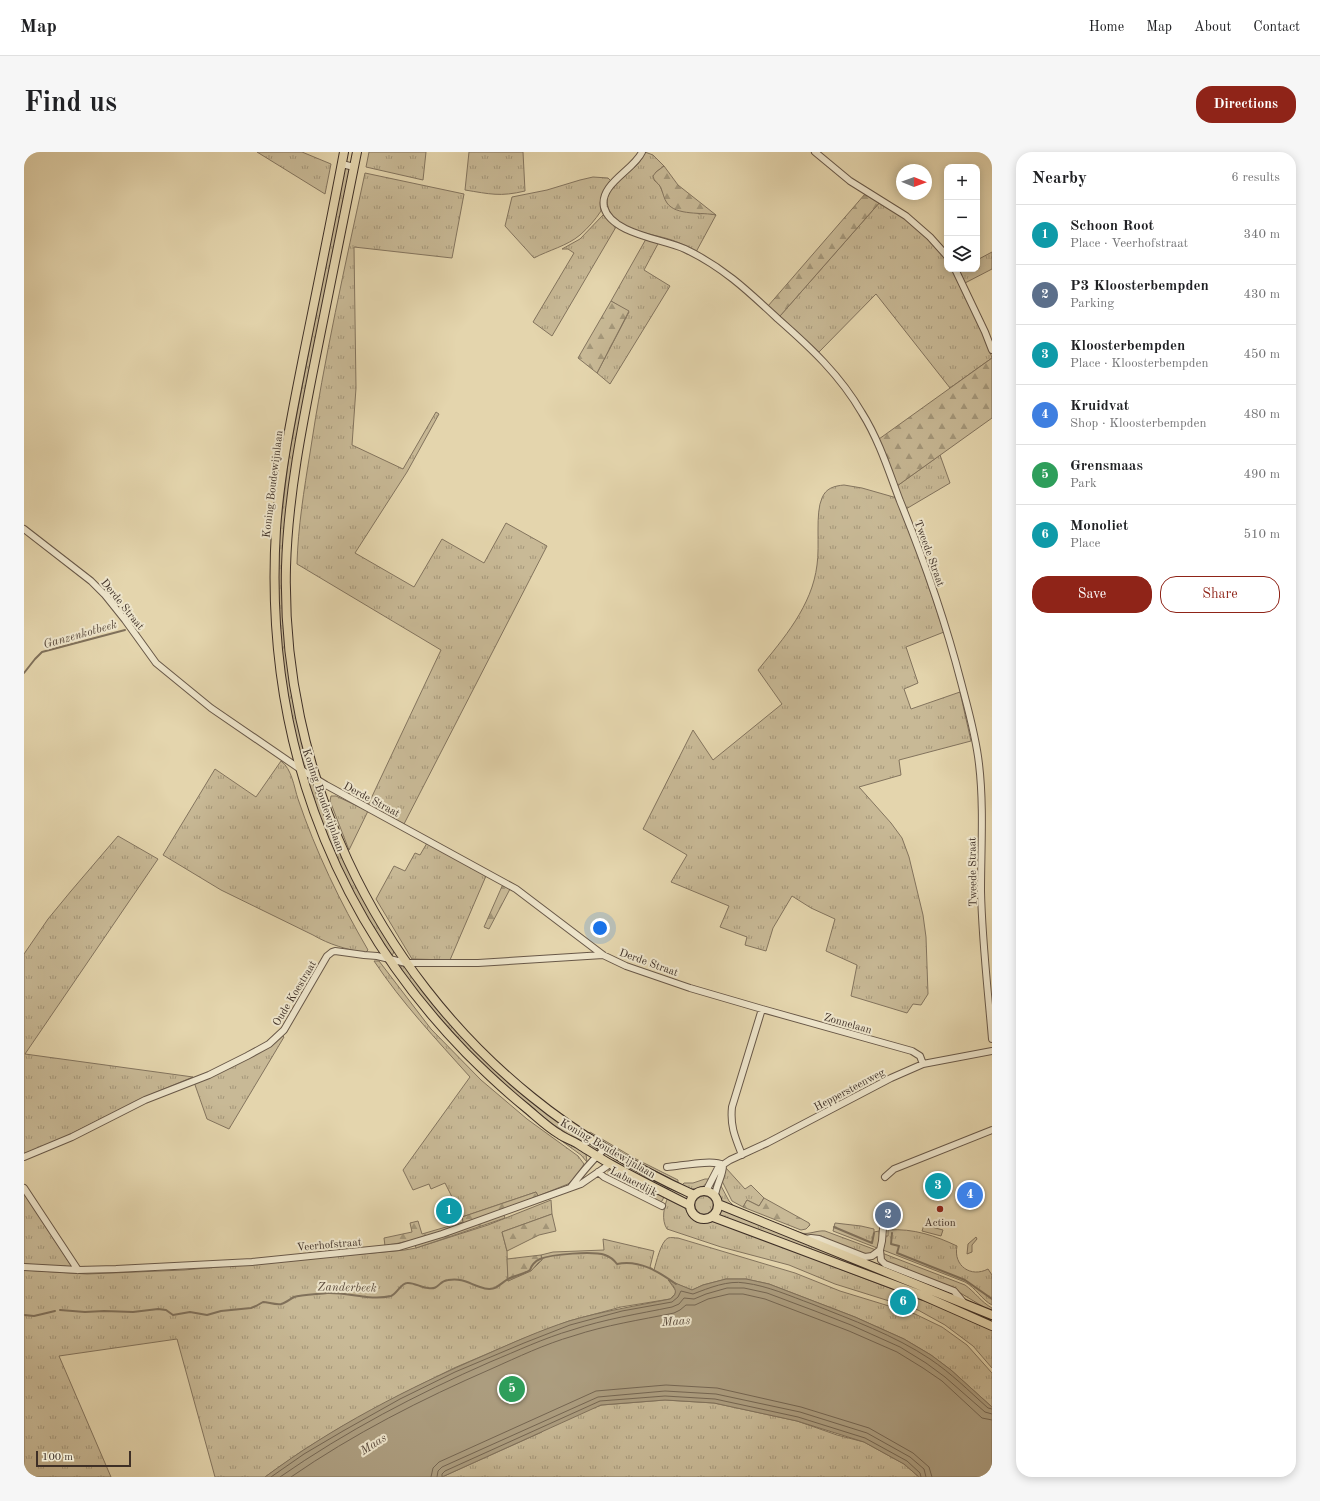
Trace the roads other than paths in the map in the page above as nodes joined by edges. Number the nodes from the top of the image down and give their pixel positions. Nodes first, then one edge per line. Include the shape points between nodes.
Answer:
1 (344, 152) edge
2 (357, 152) edge
3 (642, 152) edge
4 (815, 152) edge
5 (342, 164) junction
6 (354, 167) junction
7 (944, 253) edge
8 (956, 272) edge
9 (992, 350) edge
10 (24, 529) edge
11 (300, 769) junction
12 (316, 779) junction
13 (603, 955) junction
14 (389, 960) junction
15 (406, 963) junction
16 (762, 1009) junction
17 (992, 1039) edge
18 (992, 1051) edge
19 (923, 1064) junction
20 (992, 1130) edge
21 (606, 1148) junction
22 (742, 1154) junction
23 (596, 1156) junction
24 (24, 1157) edge
25 (610, 1164) junction
26 (723, 1165) junction
27 (667, 1167) dead end
28 (598, 1172) junction
29 (885, 1177) dead end
30 (571, 1187) junction
31 (24, 1188) edge
32 (706, 1191) junction
33 (694, 1195) junction
34 (717, 1200) junction
35 (689, 1204) junction
36 (662, 1206) dead end
37 (884, 1215) dead end
38 (713, 1217) junction
39 (804, 1239) junction
40 (880, 1250) junction
41 (865, 1257) junction
42 (885, 1264) junction
43 (24, 1267) edge
44 (78, 1270) junction
45 (959, 1299) junction
46 (948, 1307) junction
47 (992, 1314) edge
48 (992, 1326) edge

1 - 5 main road, Koning Boudewijnlaan
2 - 6 main road, Koning Boudewijnlaan
3 - 17 street, Tweede Straat via 637,161 606,192 604,208 614,222 628,231 671,243 724,271 837,375 876,440 918,546 950,640 972,724 979,766 983,929
4 - 7 street via 850,181 906,216
5 - 6 street
5 - 11 main road, Koning Boudewijnlaan via 293,410 276,526 275,618 280,670
6 - 12 main road, Koning Boudewijnlaan via 306,410 289,527 286,599 292,668 304,737
8 - 9 street
10 - 11 street, Derde Straat via 91,581 105,595 156,663 211,708
11 - 12 street, Derde Straat
11 - 14 main road, Koning Boudewijnlaan via 334,860 364,919
12 - 13 street, Derde Straat via 516,889
12 - 15 main road, Koning Boudewijnlaan via 343,852 361,889
13 - 15 street, Oude Koestraat via 478,963
13 - 16 street, Derde Straat via 654,976
14 - 15 street, Oude Koestraat
14 - 23 main road, Koning Boudewijnlaan via 419,1001 492,1078 559,1134
14 - 24 street, Oude Koestraat via 377,956 332,952 284,1030 269,1044 209,1075 145,1100 72,1137
15 - 21 main road, Koning Boudewijnlaan via 447,1016 499,1069 556,1116
16 - 19 street, Zonnelaan via 912,1051 920,1056
16 - 22 street via 732,1107 732,1128
18 - 19 street, Heppersteenweg
19 - 22 street, Heppersteenweg
20 - 29 street via 894,1169
21 - 23 street
21 - 33 main road, Koning Boudewijnlaan
22 - 26 street, Heppersteenweg
23 - 25 main road, Koning Boudewijnlaan
23 - 30 street
25 - 28 street, Veerhofstraat
25 - 35 main road, Koning Boudewijnlaan
26 - 27 street via 712,1162
26 - 32 street, Heppersteenweg via 717,1169
26 - 34 street via 716,1187
28 - 30 street, Veerhofstraat via 581,1184
28 - 36 street, Labaerdijk
30 - 44 street, Veerhofstraat via 399,1247 252,1262
31 - 44 street
32 - 33 main road
32 - 34 main road
33 - 35 main road
34 - 38 main road via 716,1213
34 - 39 main road
35 - 38 main road via 691,1212 697,1218 705,1220
37 - 40 street
38 - 46 main road
39 - 41 street via 819,1239
39 - 45 main road
40 - 41 street via 872,1256
40 - 42 street via 881,1260
41 - 42 street
42 - 45 street via 954,1291
43 - 44 street, Veerhofstraat
45 - 46 street via 955,1305
45 - 47 main road
46 - 48 main road

